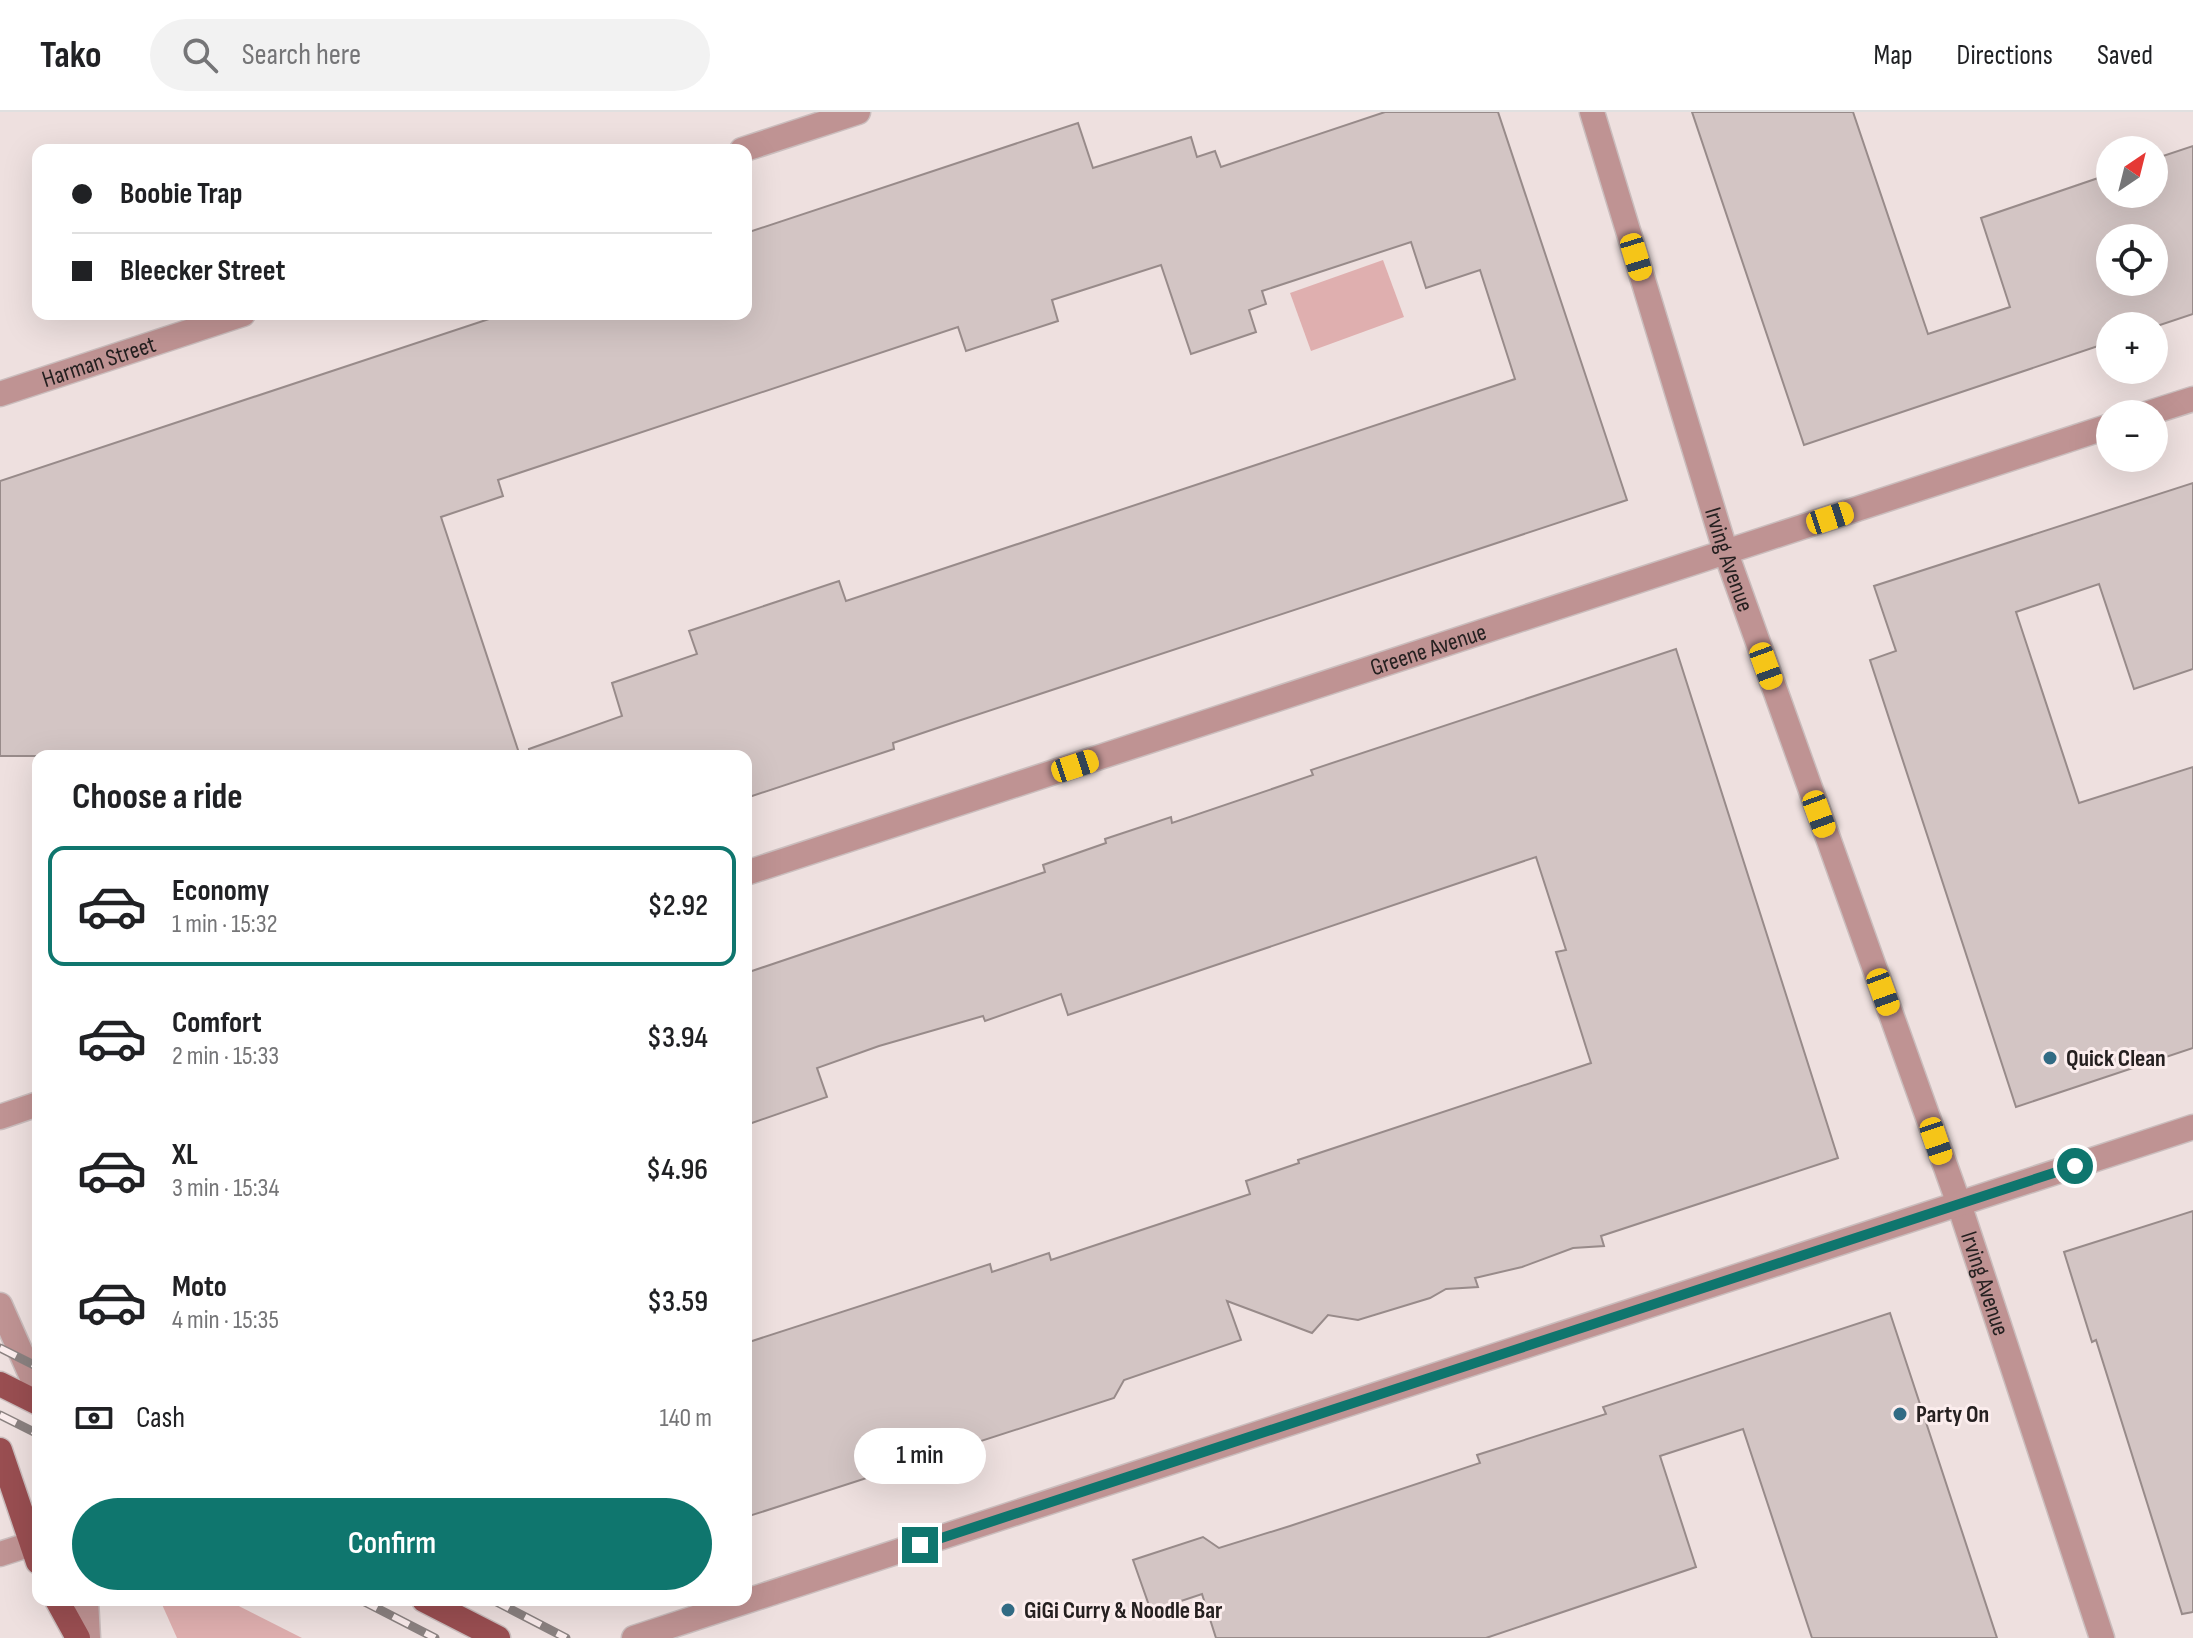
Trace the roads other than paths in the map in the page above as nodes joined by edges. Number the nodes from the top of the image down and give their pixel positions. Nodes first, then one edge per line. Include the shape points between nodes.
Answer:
1 (858, 112) edge
2 (1592, 112) edge
3 (752, 147) edge
4 (225, 320) edge
5 (0, 394) edge
6 (2193, 399) edge
7 (2168, 407) edge
8 (2096, 431) edge
9 (1726, 553) junction
10 (752, 871) edge
11 (32, 1106) edge
12 (0, 1117) edge
13 (2193, 1127) edge
14 (1959, 1204) junction
15 (0, 1305) edge
16 (32, 1377) edge
17 (0, 1384) edge
18 (32, 1400) edge
19 (0, 1450) edge
20 (32, 1544) edge
21 (32, 1553) edge
22 (0, 1554) edge
23 (752, 1599) edge
24 (60, 1606) edge
25 (86, 1606) edge
26 (436, 1606) edge
27 (732, 1606) edge
28 (78, 1638) edge
29 (88, 1638) edge
30 (498, 1638) edge
31 (634, 1638) edge
32 (2102, 1638) edge

1 - 3 street
2 - 9 street, Irving Avenue
4 - 5 street, Harman Street
6 - 7 street
8 - 9 street, Greene Avenue
9 - 10 street, Greene Avenue
9 - 14 street, Irving Avenue
11 - 12 street
13 - 14 street
14 - 23 street
14 - 32 street, Irving Avenue
15 - 16 street
17 - 18 main road
19 - 20 main road
21 - 22 street
24 - 28 main road
25 - 29 street
26 - 30 main road
27 - 31 street

